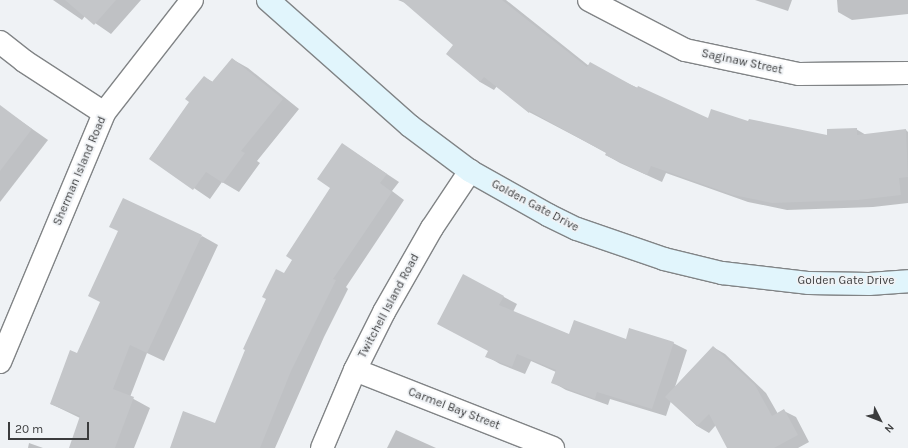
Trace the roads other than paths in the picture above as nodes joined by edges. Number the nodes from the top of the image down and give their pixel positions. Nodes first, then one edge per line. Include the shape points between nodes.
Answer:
1 (192, 0) edge
2 (268, 0) edge
3 (589, 0) edge
4 (0, 42) edge
5 (908, 73) edge
6 (104, 113) junction
7 (470, 171) junction
8 (908, 281) edge
9 (0, 362) edge
10 (355, 370) junction
11 (322, 448) edge
12 (553, 448) edge

1 - 6 street, Sherman Island Road
2 - 7 street, Golden Gate Drive via 410,126
3 - 5 street, Saginaw Street via 686,50 799,74
4 - 6 street via 24,62
6 - 9 street, Sherman Island Road
7 - 8 street, Golden Gate Drive via 554,218 608,241 664,259 722,273 794,281 869,284
7 - 10 street, Twitchell Island Road via 432,228
10 - 11 street, Twitchell Island Road
10 - 12 street, Carmel Bay Street

